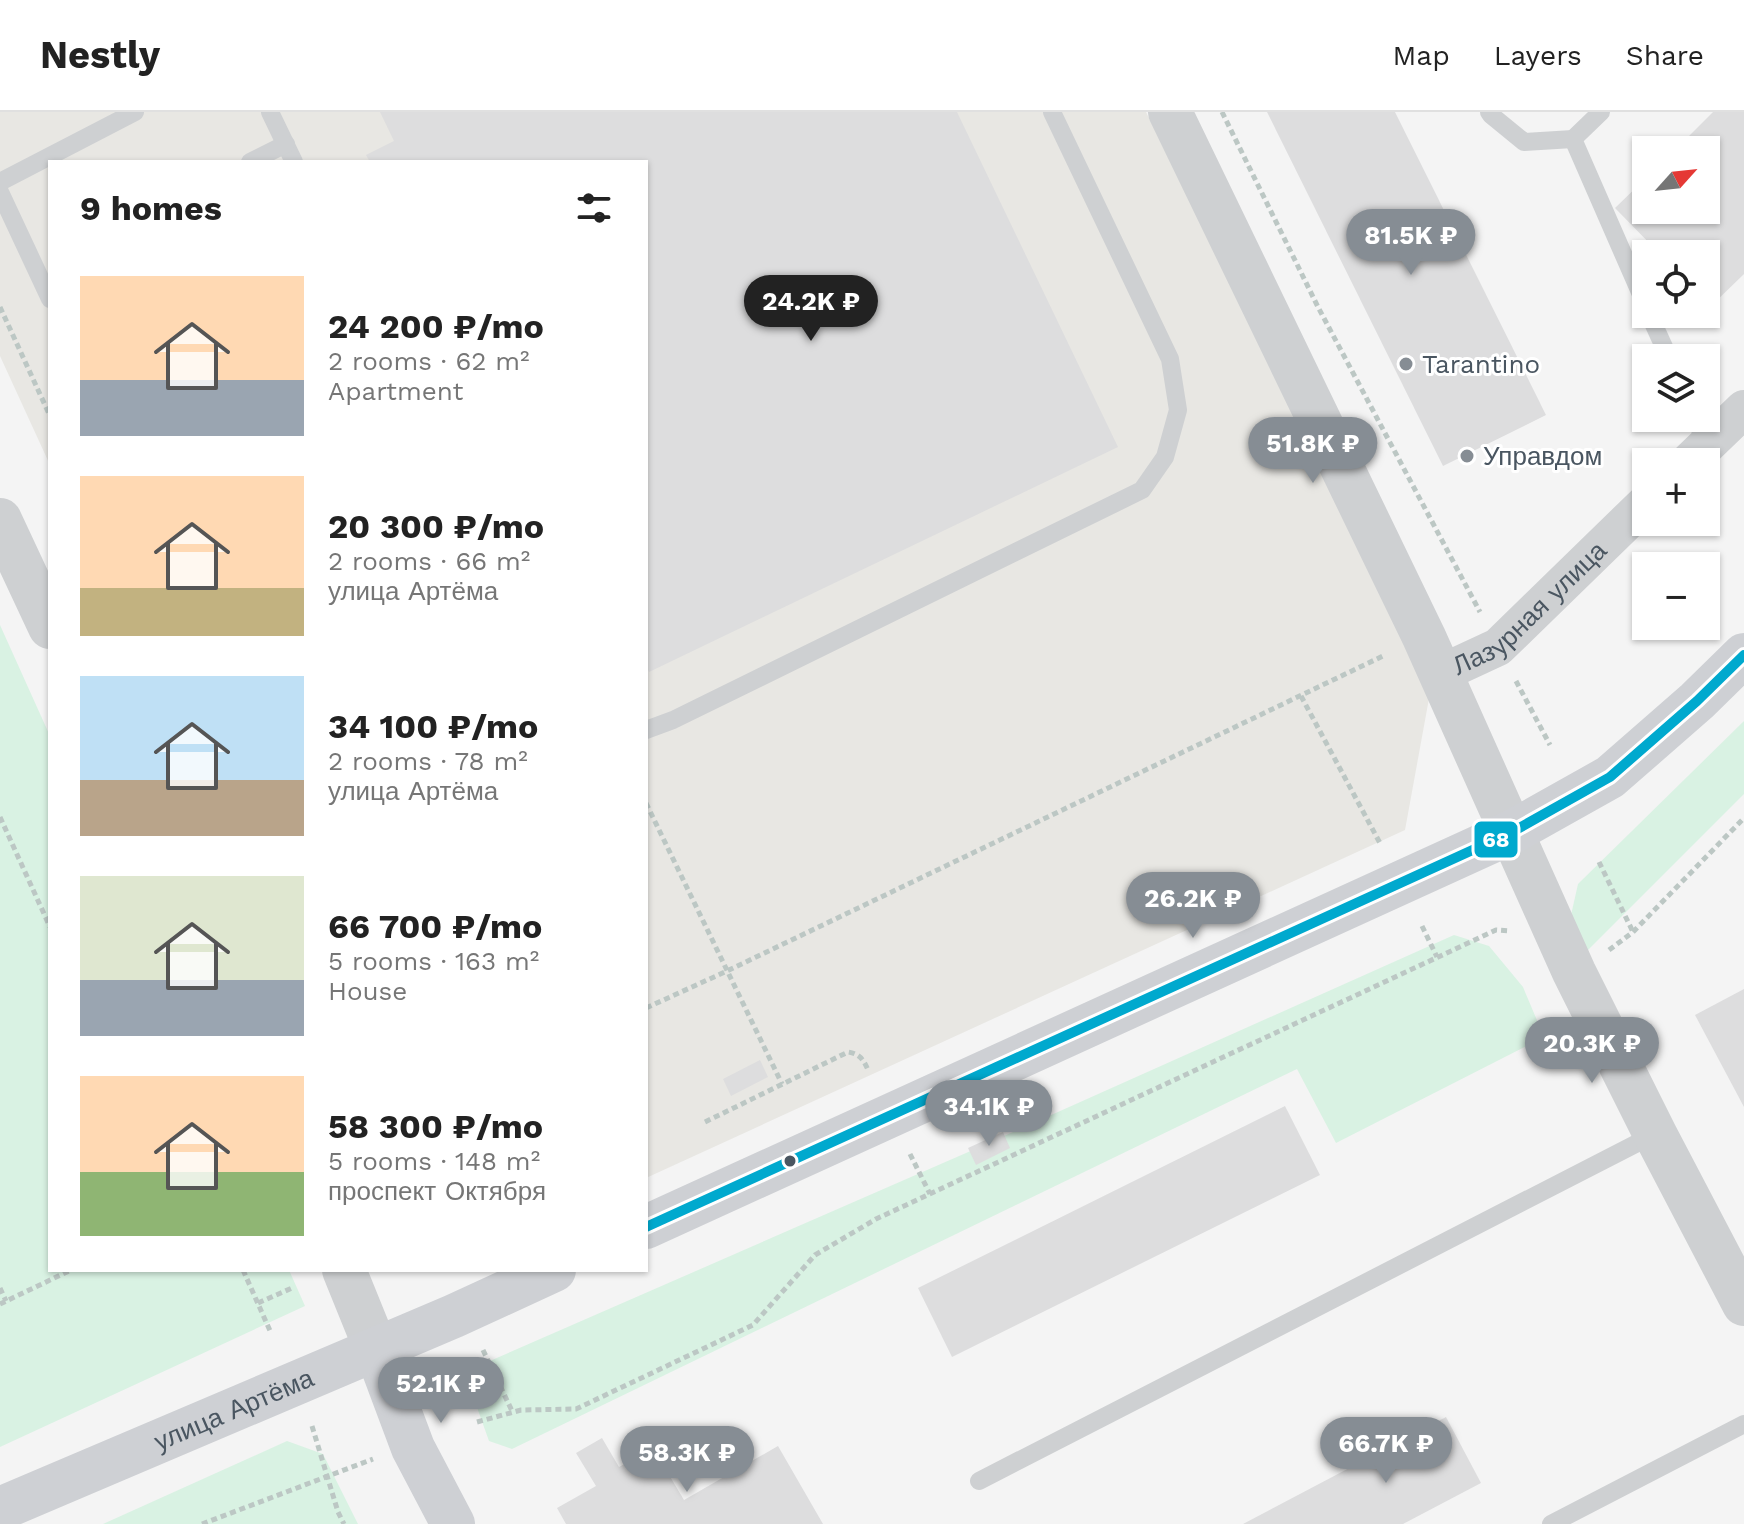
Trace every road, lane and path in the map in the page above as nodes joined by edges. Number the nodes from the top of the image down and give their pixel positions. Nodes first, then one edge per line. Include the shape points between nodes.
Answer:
1 (135, 112) edge
2 (270, 112) edge
3 (1052, 112) edge
4 (1170, 112) edge
5 (1222, 112) edge
6 (1489, 112) edge
7 (1601, 112) edge
8 (1573, 139) junction
9 (286, 144) junction
10 (254, 160) edge
11 (293, 160) edge
12 (0, 182) edge
13 (0, 192) edge
14 (43, 265) edge
15 (1632, 274) edge
16 (48, 289) edge
17 (0, 307) edge
18 (1744, 409) edge
19 (48, 412) edge
20 (1697, 442) edge
21 (1632, 517) edge
22 (0, 520) edge
23 (48, 623) edge
24 (1498, 647) junction
25 (1433, 655) junction
26 (1744, 655) edge
27 (1301, 696) junction
28 (648, 729) edge
29 (1550, 745) dead end
30 (648, 807) edge
31 (0, 817) edge
32 (1744, 818) edge
33 (1512, 832) junction
34 (1381, 845) dead end
35 (1599, 862) dead end
36 (48, 923) edge
37 (1422, 926) dead end
38 (1633, 932) junction
39 (1516, 933) dead end
40 (1437, 957) junction
41 (1600, 957) dead end
42 (727, 971) junction
43 (648, 1007) edge
44 (869, 1072) dead end
45 (782, 1084) junction
46 (705, 1122) dead end
47 (1655, 1134) junction
48 (910, 1154) dead end
49 (930, 1194) junction
50 (648, 1226) edge
51 (67, 1272) edge
52 (244, 1272) edge
53 (345, 1272) edge
54 (550, 1272) edge
55 (0, 1288) edge
56 (292, 1288) dead end
57 (3, 1303) edge
58 (258, 1303) junction
59 (1744, 1304) edge
60 (271, 1333) dead end
61 (481, 1345) dead end
62 (376, 1349) junction
63 (513, 1413) junction
64 (477, 1422) dead end
65 (1744, 1424) edge
66 (312, 1426) dead end
67 (380, 1457) dead end
68 (327, 1476) junction
69 (979, 1481) dead end
70 (0, 1509) edge
71 (1558, 1522) edge
72 (202, 1524) edge
73 (344, 1524) edge
74 (453, 1524) edge

1 - 12 lane
2 - 9 lane
3 - 28 lane via 1170,359 1178,410 1165,457 1142,490
4 - 25 street
5 - 24 path via 1318,307
6 - 8 lane via 1524,142
7 - 8 lane
8 - 15 lane
9 - 10 lane
9 - 11 lane
13 - 14 lane
14 - 16 lane
17 - 19 path
18 - 20 street
21 - 24 street, Лазурная улица
22 - 23 street
24 - 25 street, Лазурная улица
24 - 29 path
25 - 27 path
25 - 33 street
26 - 33 main road via 1610,777
27 - 34 path
27 - 42 path
30 - 42 path
31 - 36 path
32 - 38 path
33 - 47 street
33 - 50 main road
35 - 38 path
37 - 40 path
38 - 41 path
39 - 40 path via 1496,930
40 - 49 path
42 - 43 path
42 - 45 path
44 - 45 path via 858,1054 848,1052
45 - 46 path
47 - 59 street
47 - 69 lane
48 - 49 path
49 - 63 path via 815,1255 753,1325 576,1409
51 - 57 path
52 - 58 path
53 - 62 street
54 - 62 main road, улица Артёма
55 - 57 path
56 - 58 path
58 - 60 path
61 - 63 path
62 - 70 main road, улица Артёма
62 - 74 main road via 413,1448
63 - 64 path
65 - 71 lane
66 - 68 path
67 - 68 path
68 - 72 path
68 - 73 path

